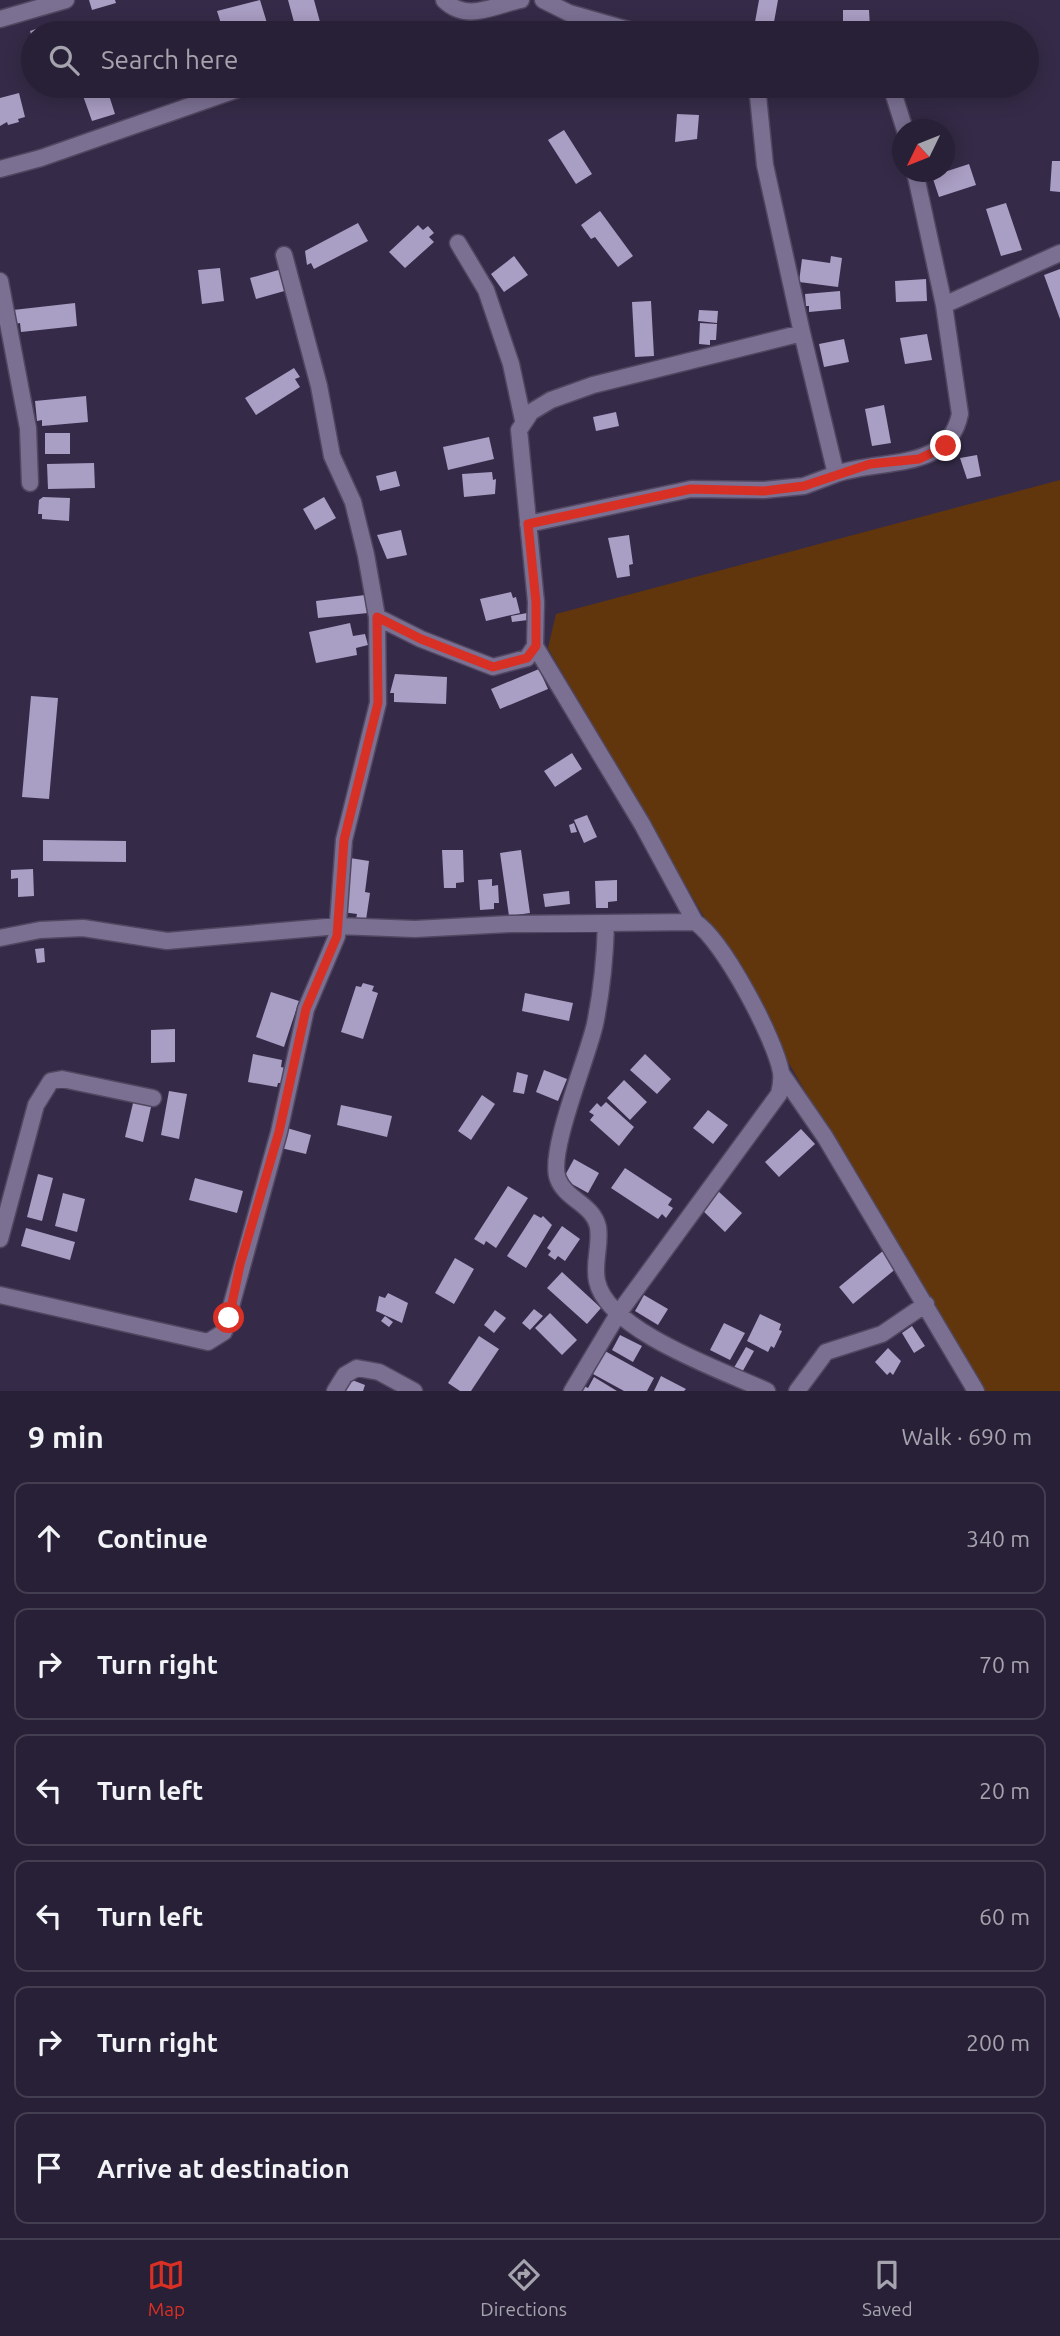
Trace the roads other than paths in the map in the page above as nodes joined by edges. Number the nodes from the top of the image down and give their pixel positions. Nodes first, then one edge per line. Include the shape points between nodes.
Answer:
1 (66, 0) edge
2 (444, 0) edge
3 (521, 0) edge
4 (543, 0) edge
5 (0, 19) edge
6 (597, 21) edge
7 (213, 98) edge
8 (758, 98) edge
9 (895, 98) edge
10 (902, 119) edge
11 (0, 169) edge
12 (917, 182) edge
13 (458, 243) dead end
14 (1060, 253) edge
15 (284, 254) dead end
16 (0, 281) edge
17 (944, 305) junction
18 (802, 332) junction
19 (523, 420) junction
20 (836, 474) junction
21 (30, 483) dead end
22 (528, 524) junction
23 (377, 617) junction
24 (536, 646) junction
25 (695, 922) junction
26 (606, 924) junction
27 (338, 926) junction
28 (0, 938) edge
29 (781, 1073) junction
30 (153, 1098) dead end
31 (0, 1239) edge
32 (0, 1295) edge
33 (926, 1304) junction
34 (618, 1314) junction
35 (335, 1391) edge
36 (414, 1391) edge
37 (572, 1391) edge
38 (767, 1391) edge
39 (797, 1391) edge
40 (976, 1391) edge

1 - 5 street
2 - 3 street via 457,11 477,12
4 - 6 street
7 - 11 street
8 - 18 street via 765,165
9 - 10 street
12 - 17 street
13 - 19 street via 486,290
14 - 17 street
15 - 23 street via 319,386 332,456 353,502
16 - 21 street via 29,428
17 - 20 street via 960,414 956,432 946,446 919,459 870,464
18 - 19 street via 593,384 551,400
18 - 20 street
19 - 22 street via 519,430
20 - 22 street via 804,486 764,491 691,489
22 - 24 street
23 - 24 street via 493,667 527,658
23 - 27 street via 378,703 344,840
24 - 25 street
25 - 26 street
25 - 29 street via 727,958 775,1051
26 - 27 street via 415,929
26 - 34 street via 605,971 594,1027 556,1160 557,1179 595,1218 599,1237 596,1280 605,1301
27 - 28 street via 181,940 83,928
27 - 32 street via 303,1018 279,1132 224,1332 208,1342
29 - 33 street
29 - 34 street via 774,1103
30 - 31 street via 62,1079 51,1081 36,1104
33 - 39 street via 882,1334 826,1352
33 - 40 street
34 - 37 street
34 - 38 street via 698,1363
35 - 36 street via 345,1375 357,1368 379,1372

